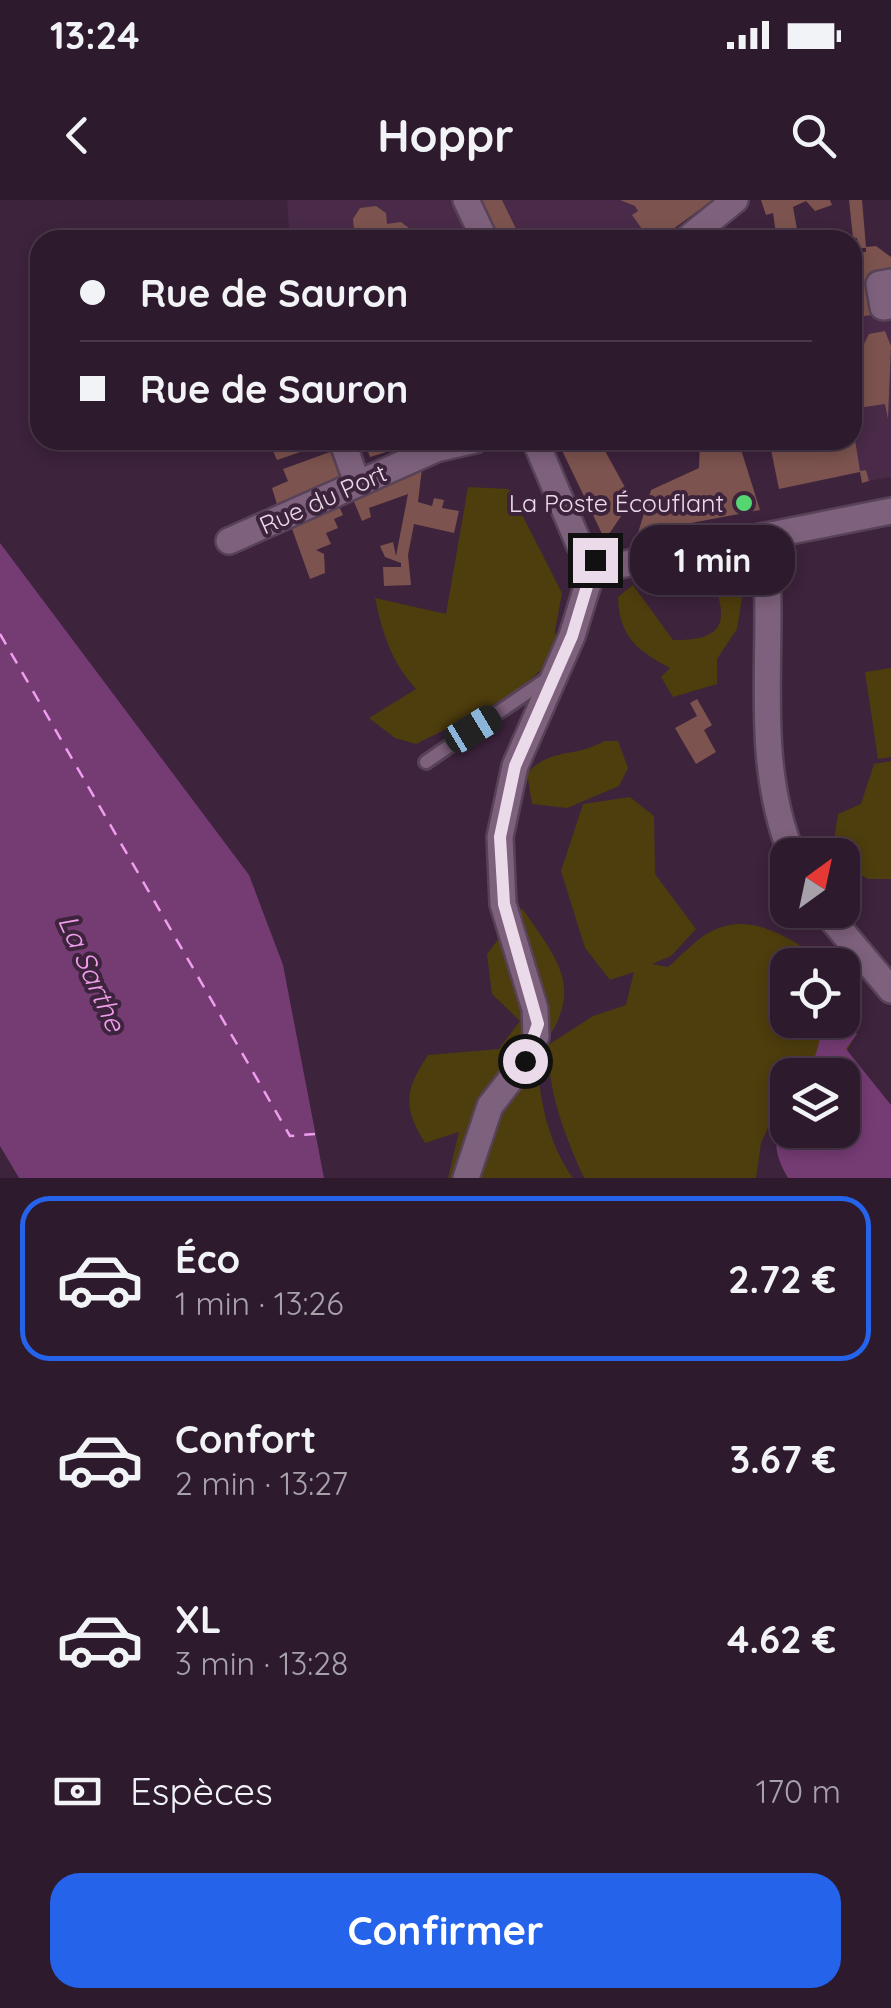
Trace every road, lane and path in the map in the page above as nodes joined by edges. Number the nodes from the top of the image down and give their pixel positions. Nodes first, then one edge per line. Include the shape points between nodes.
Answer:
1 (466, 200) edge
2 (736, 200) edge
3 (480, 230) edge
4 (698, 230) edge
5 (891, 282) edge
6 (891, 306) edge
7 (345, 450) edge
8 (434, 450) edge
9 (539, 450) edge
10 (357, 483) junction
11 (891, 510) edge
12 (764, 537) junction
13 (229, 541) dead end
14 (595, 560) junction
15 (558, 670) junction
16 (426, 762) dead end
17 (786, 838) edge
18 (839, 928) edge
19 (891, 990) edge
20 (466, 1178) edge

1 - 3 street
2 - 4 street
5 - 6 street via 880,284 883,307
7 - 10 street
8 - 10 street, Rue du Port
9 - 14 street via 579,544
10 - 13 street, Rue du Port
11 - 12 street
12 - 14 street via 620,565
12 - 17 street via 766,728
14 - 15 street
15 - 16 lane
15 - 20 street via 515,766 500,837 504,904 535,1009 536,1036 490,1106
18 - 19 street

